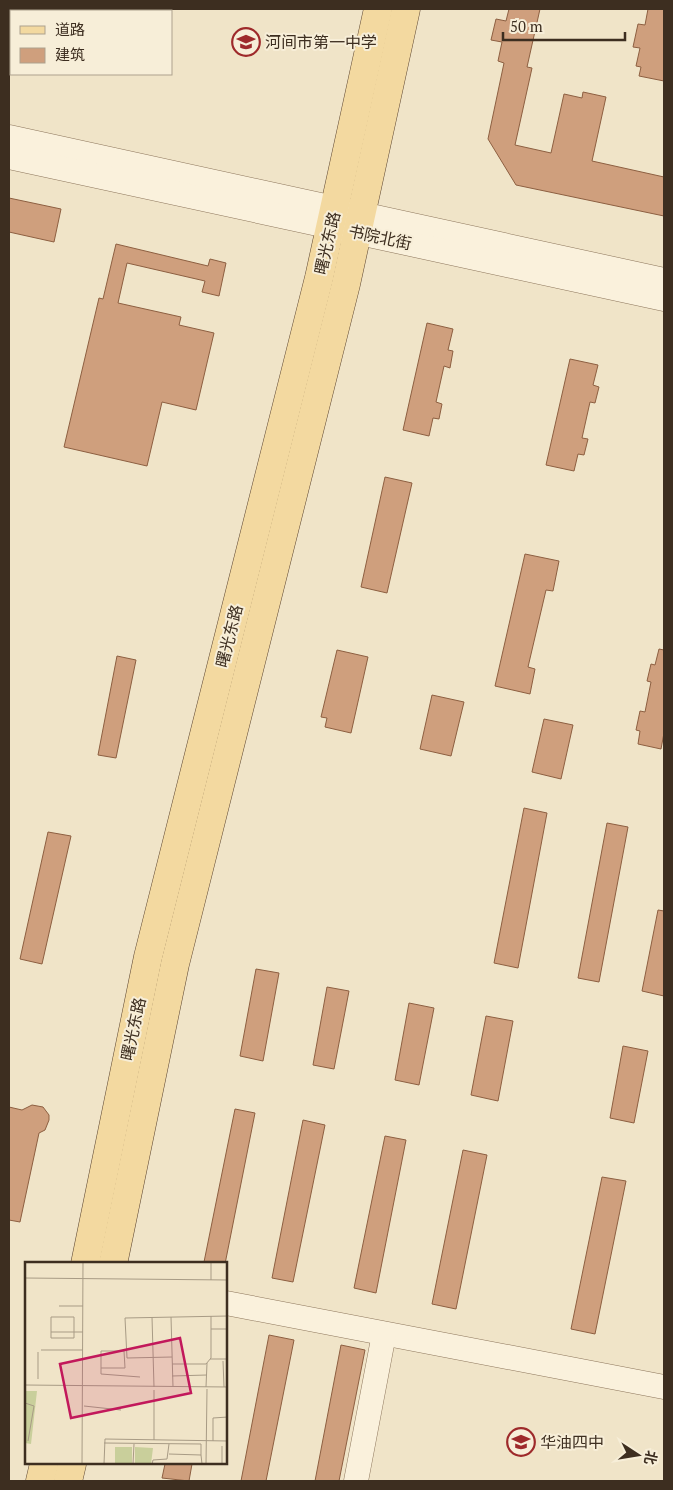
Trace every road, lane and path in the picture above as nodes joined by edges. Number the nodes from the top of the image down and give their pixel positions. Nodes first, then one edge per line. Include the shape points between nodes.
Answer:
1 (378, 9) edge
2 (406, 9) edge
3 (9, 137) edge
4 (9, 157) edge
5 (332, 217) junction
6 (359, 223) junction
7 (664, 280) edge
8 (664, 299) edge
9 (85, 1262) edge
10 (113, 1262) edge
11 (228, 1303) edge
12 (384, 1334) junction
13 (664, 1387) edge
14 (44, 1465) edge
15 (72, 1465) edge
16 (40, 1481) edge
17 (68, 1481) edge
18 (356, 1481) edge

1 - 5 main road, 曙光东路
2 - 6 main road, 曙光东路
3 - 5 street, 书院北街
4 - 5 street, 书院北街
5 - 6 street, 书院北街
5 - 9 main road, 曙光东路 via 148,957
6 - 7 street, 书院北街
6 - 8 street, 书院北街
6 - 10 main road, 曙光东路 via 175,964
11 - 12 street
12 - 13 street
12 - 18 street
14 - 16 main road
15 - 17 main road

